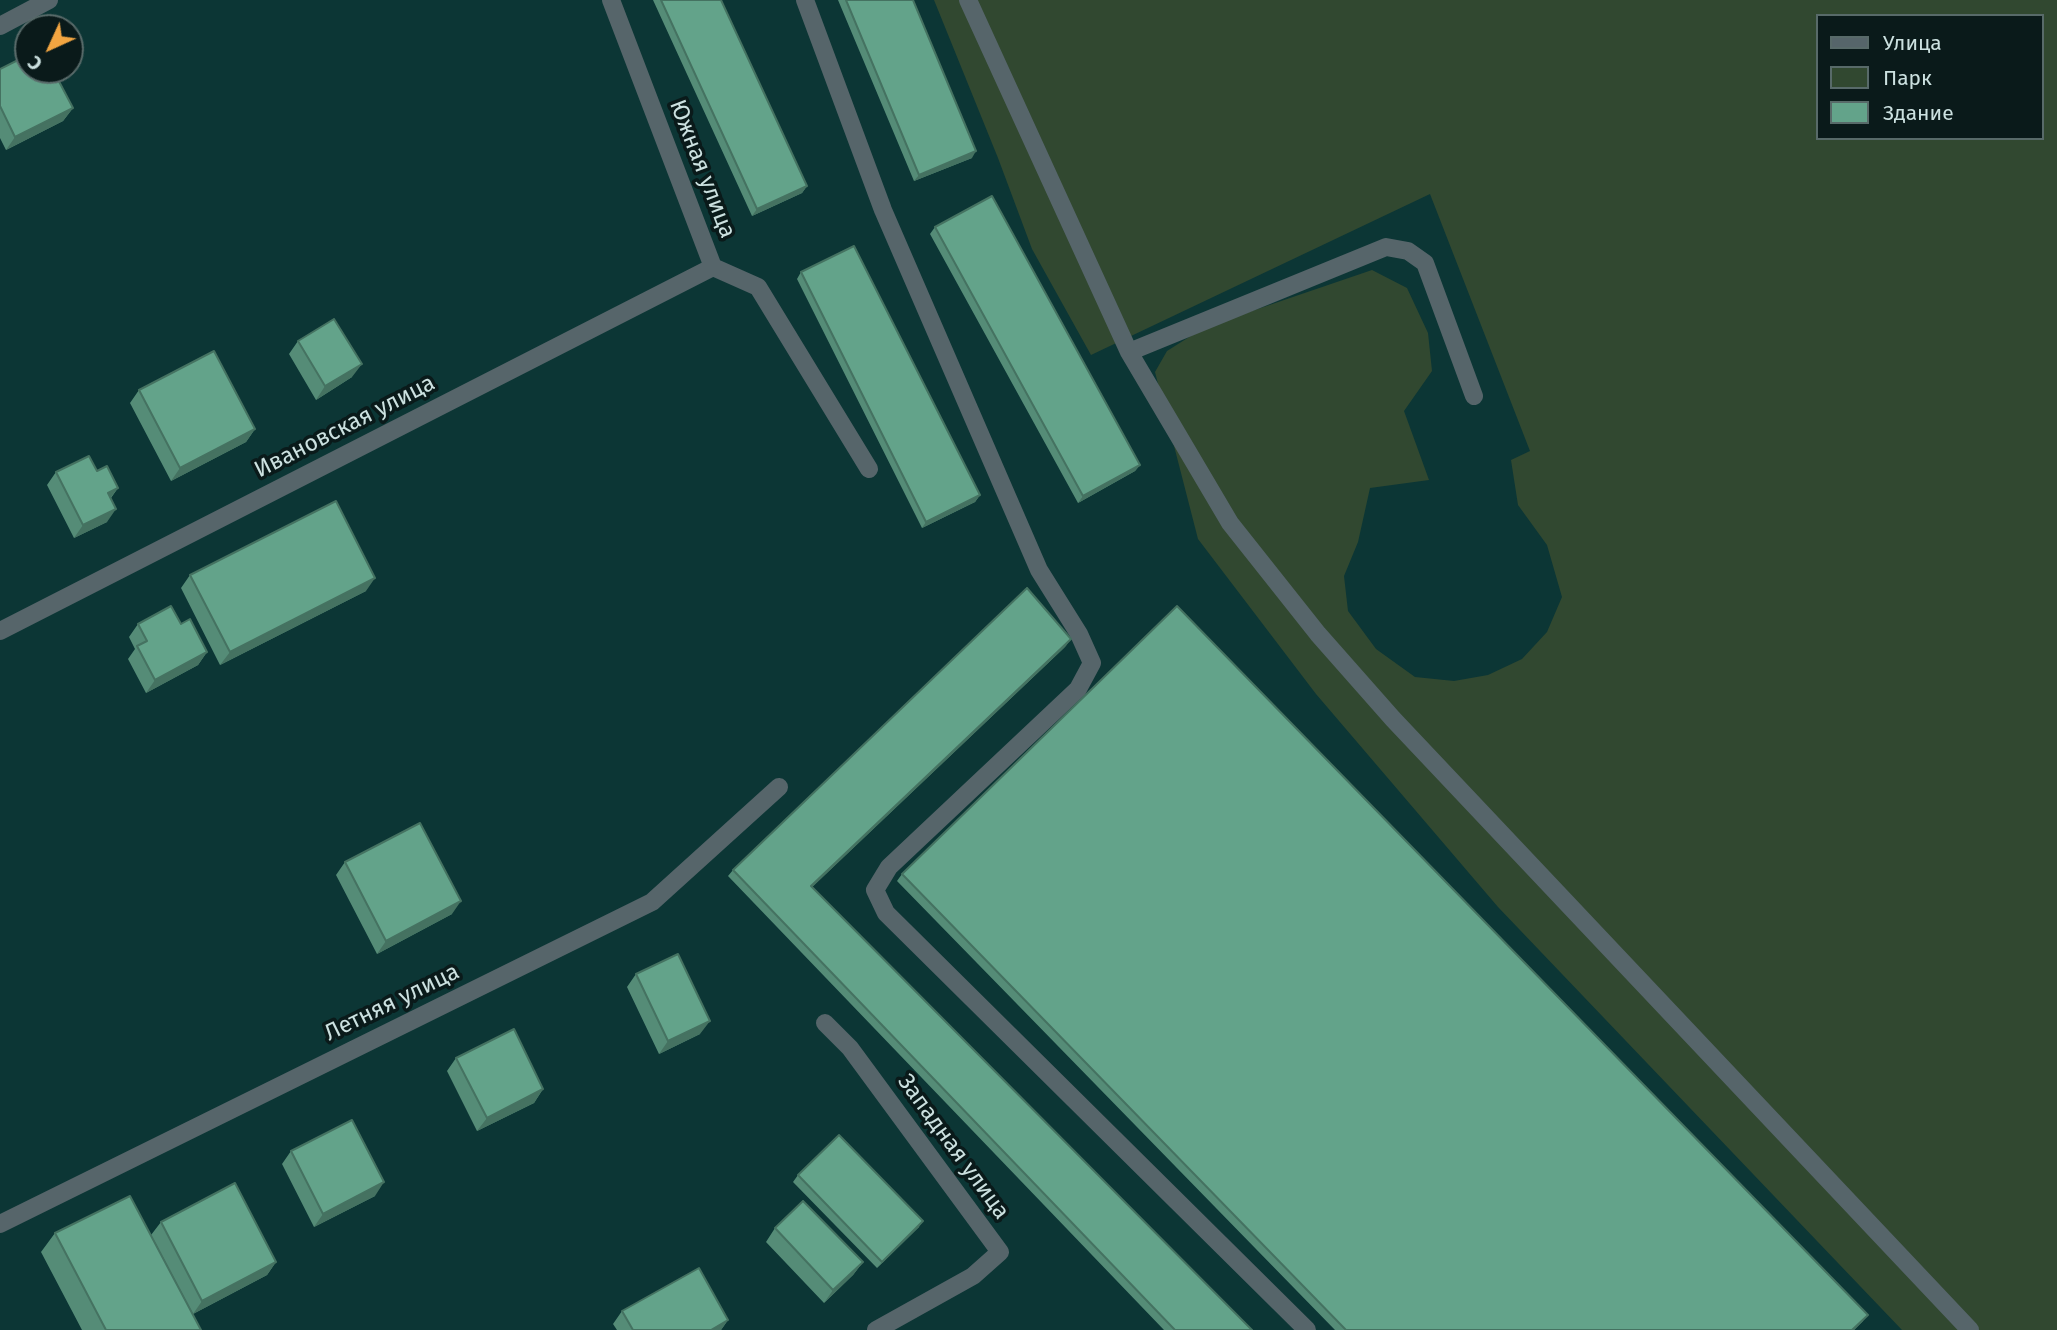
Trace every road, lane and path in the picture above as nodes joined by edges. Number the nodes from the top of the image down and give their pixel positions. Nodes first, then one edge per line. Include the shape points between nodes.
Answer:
1 (50, 0) edge
2 (611, 0) edge
3 (805, 0) edge
4 (968, 0) edge
5 (0, 26) edge
6 (713, 267) junction
7 (1129, 352) junction
8 (1474, 396) dead end
9 (869, 469) dead end
10 (0, 632) edge
11 (779, 787) dead end
12 (825, 1023) dead end
13 (0, 1224) edge
14 (876, 1330) edge
15 (1307, 1330) edge
16 (1970, 1330) edge

1 - 5 street
2 - 6 street, Южная улица
3 - 15 street via 894,236 1039,570 1092,663 1078,689 889,867 875,890 886,914
4 - 7 street
6 - 9 street, Южная улица via 758,287
6 - 10 street, Ивановская улица
7 - 8 street via 1386,247 1408,251 1425,263
7 - 16 street via 1230,523 1318,634
11 - 13 street, Летняя улица via 652,902
12 - 14 street, Западная улица via 850,1048 1000,1252 973,1276

